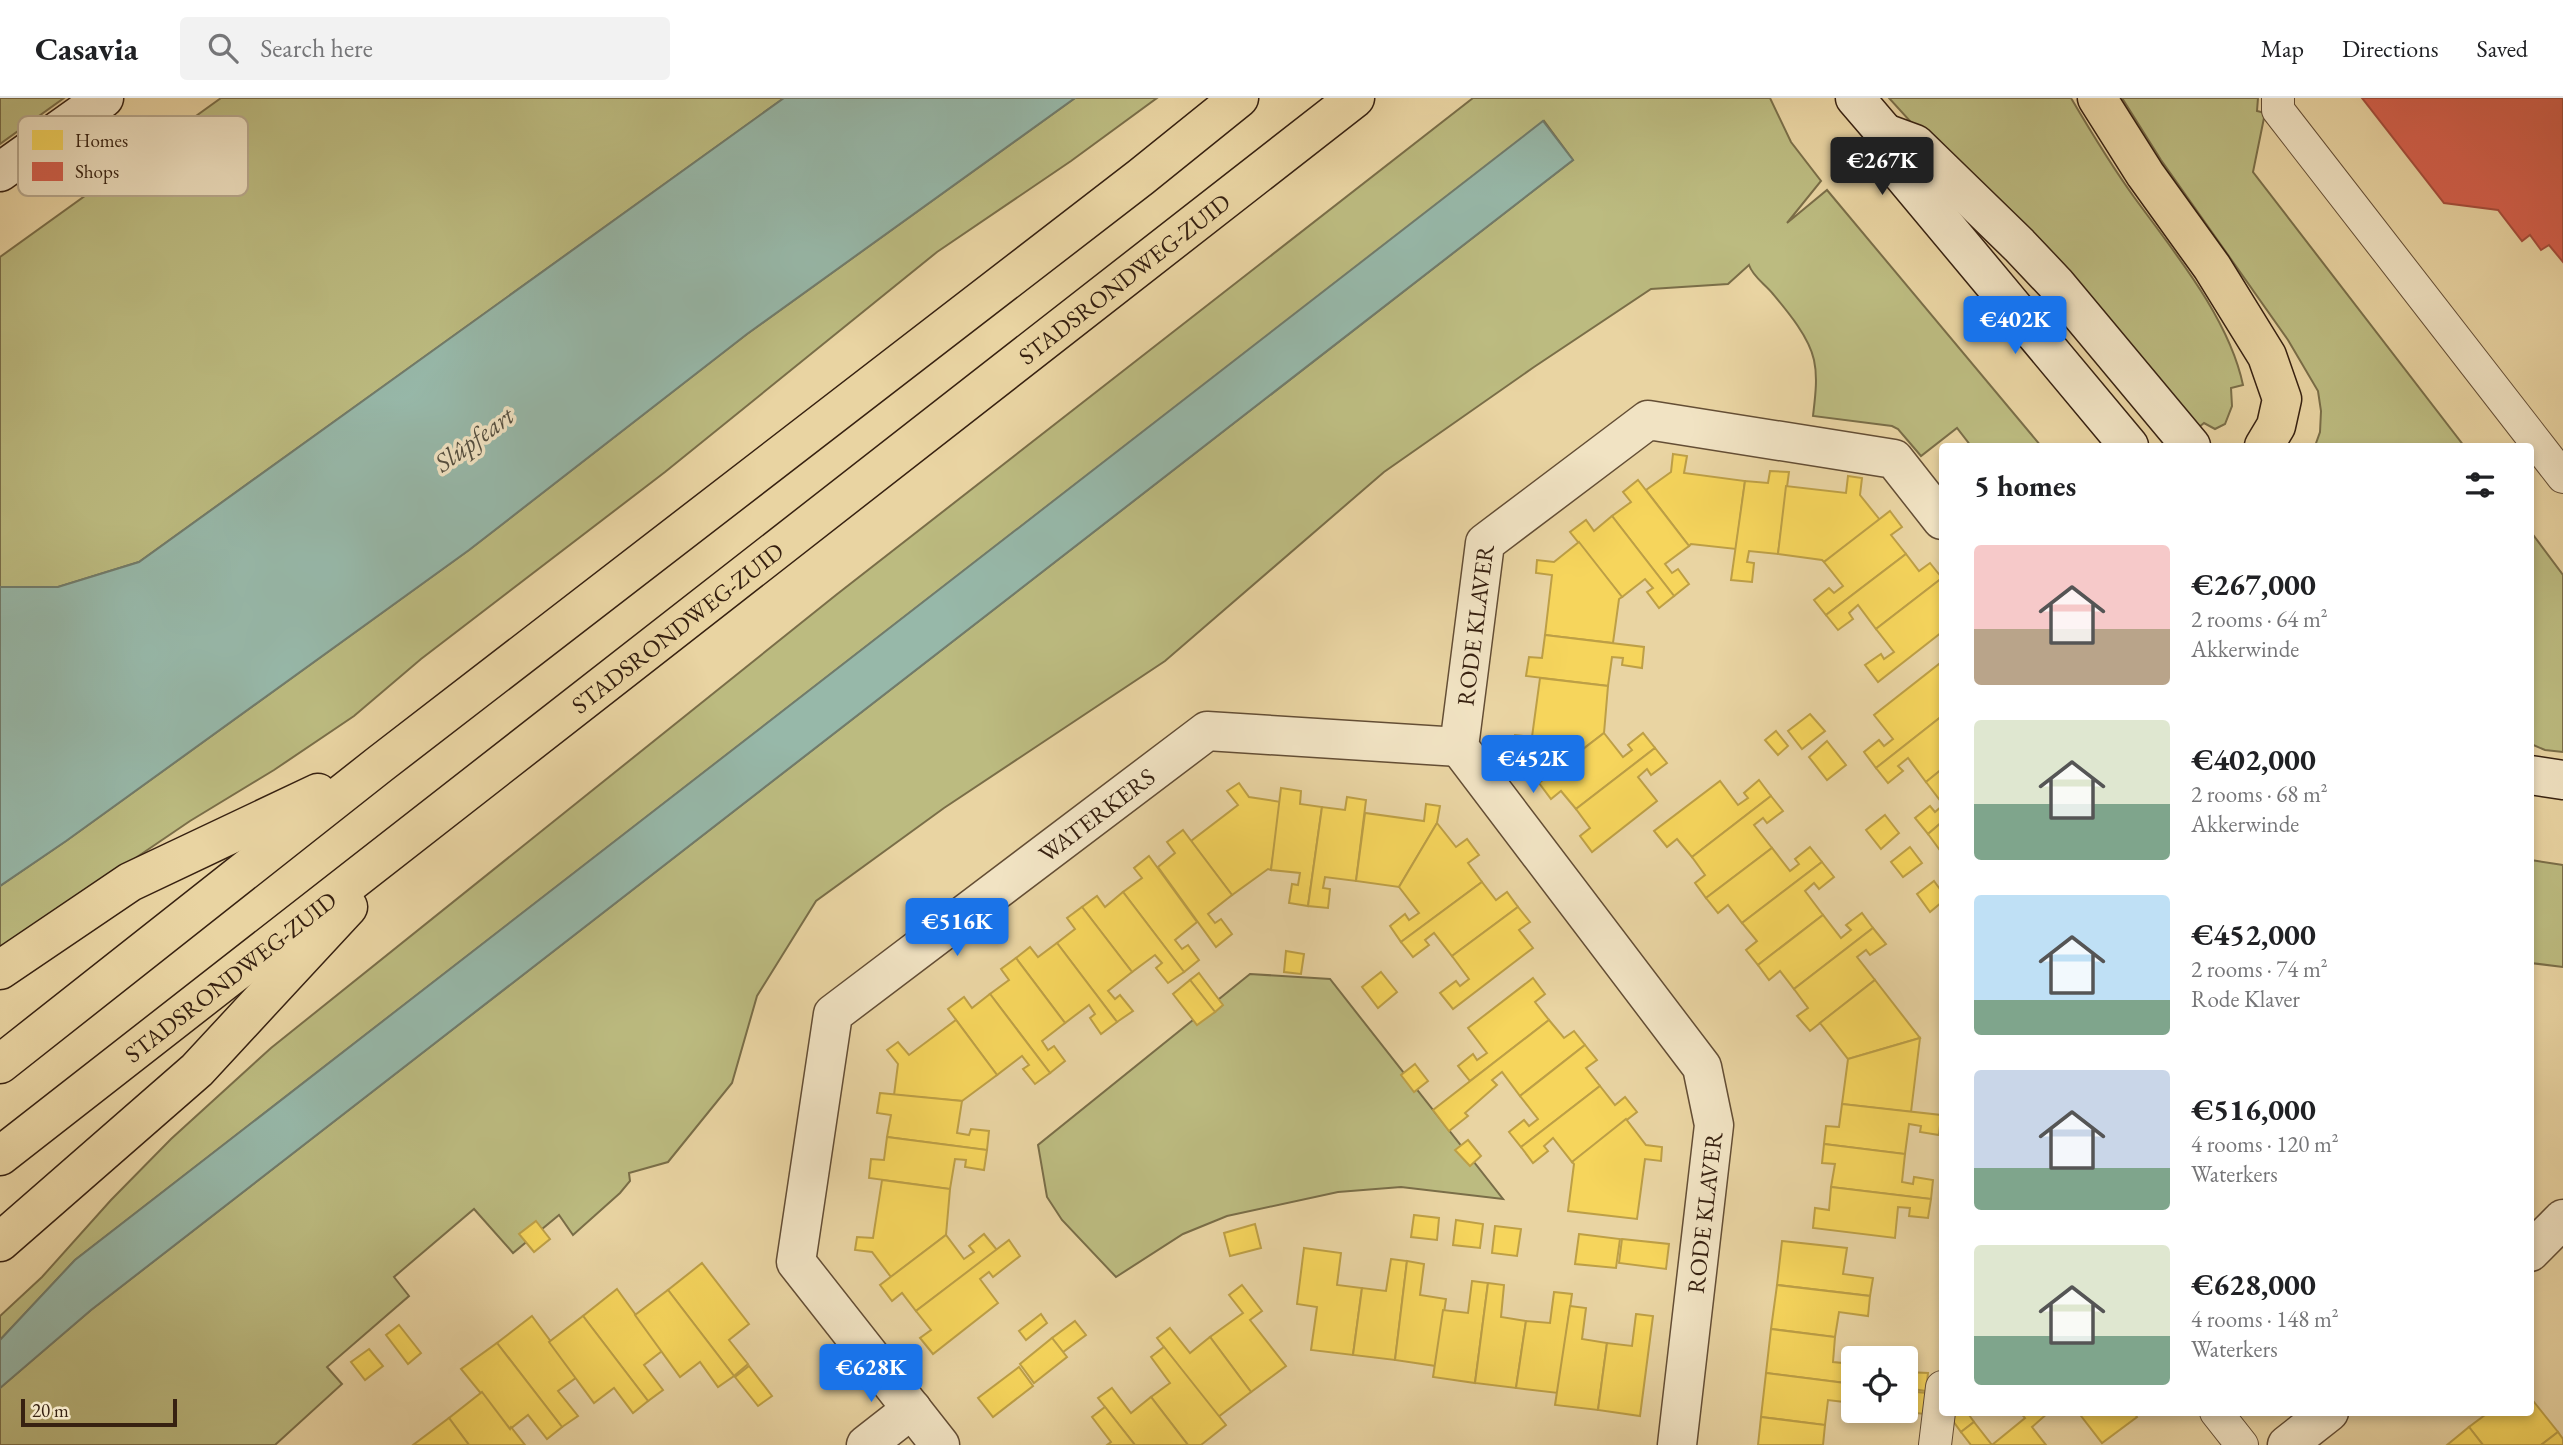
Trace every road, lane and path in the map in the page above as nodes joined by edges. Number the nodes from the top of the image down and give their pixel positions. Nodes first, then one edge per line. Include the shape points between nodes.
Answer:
1 (104, 98) edge
2 (1239, 98) edge
3 (1355, 98) edge
4 (1855, 98) edge
5 (2096, 98) edge
6 (2278, 98) edge
7 (79, 116) edge
8 (1885, 134) junction
9 (18, 159) edge
10 (0, 172) edge
11 (2126, 443) edge
12 (2188, 443) edge
13 (2266, 443) edge
14 (2563, 477) edge
15 (1939, 516) edge
16 (1459, 747) junction
17 (380, 764) junction
18 (2534, 776) edge
19 (2563, 780) edge
20 (431, 818) junction
21 (0, 970) edge
22 (0, 1064) edge
23 (0, 1156) edge
24 (2563, 1219) edge
25 (0, 1241) edge
26 (2534, 1247) edge
27 (912, 1409) junction
28 (1939, 1412) edge
29 (2219, 1416) edge
30 (866, 1445) edge
31 (940, 1445) edge
32 (1677, 1445) edge
33 (1935, 1445) edge
34 (2242, 1445) edge

1 - 7 street
2 - 17 highway
3 - 20 highway, STADSRONDWEG-ZUID
4 - 8 street
5 - 13 highway via 2267,356 2282,399 2276,426
6 - 14 lane via 2278,110
8 - 11 street via 1892,162
8 - 12 street via 1915,144 2019,245
9 - 10 street
15 - 16 street, RODE KLAVER via 1894,459 1648,420 1485,543
16 - 27 street, WATERKERS via 1207,731 832,1014 796,1262
16 - 32 street, RODE KLAVER via 1702,1068 1714,1125
17 - 21 highway via 130,882
17 - 22 highway
18 - 19 street
20 - 23 highway, STADSRONDWEG-ZUID
20 - 25 highway via 197,1070
24 - 26 street
27 - 30 street
27 - 31 street, WATERKERS
28 - 33 lane
29 - 34 lane

